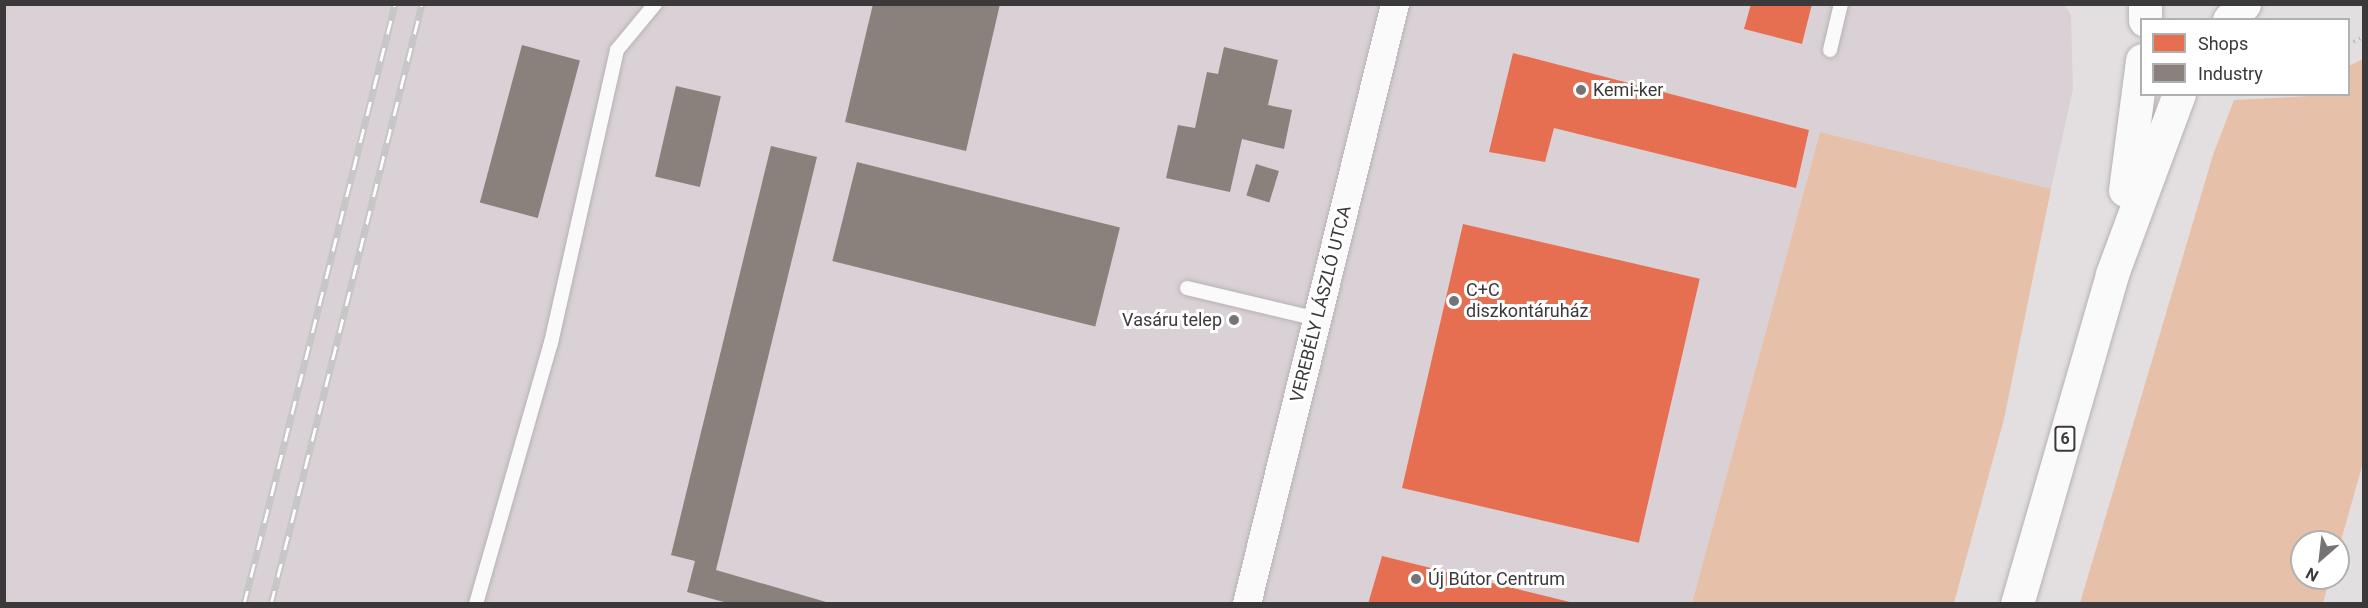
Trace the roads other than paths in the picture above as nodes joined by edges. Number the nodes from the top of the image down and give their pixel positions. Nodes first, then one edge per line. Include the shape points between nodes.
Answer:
1 (655, 4) edge
2 (1395, 4) edge
3 (1841, 4) edge
4 (2244, 4) edge
5 (2231, 18) edge
6 (1830, 50) dead end
7 (2140, 74) edge
8 (2178, 96) edge
9 (2112, 274) junction
10 (1187, 288) dead end
11 (1317, 319) junction
12 (476, 603) edge
13 (1247, 603) edge
14 (2017, 603) edge

1 - 12 lane via 617,50 551,343
2 - 11 street, VEREBÉLY LÁSZLÓ UTCA
3 - 6 lane
4 - 5 main road
7 - 9 main road, 6
8 - 9 main road, 6
9 - 14 main road, 6
10 - 11 lane
11 - 13 street, VEREBÉLY LÁSZLÓ UTCA

